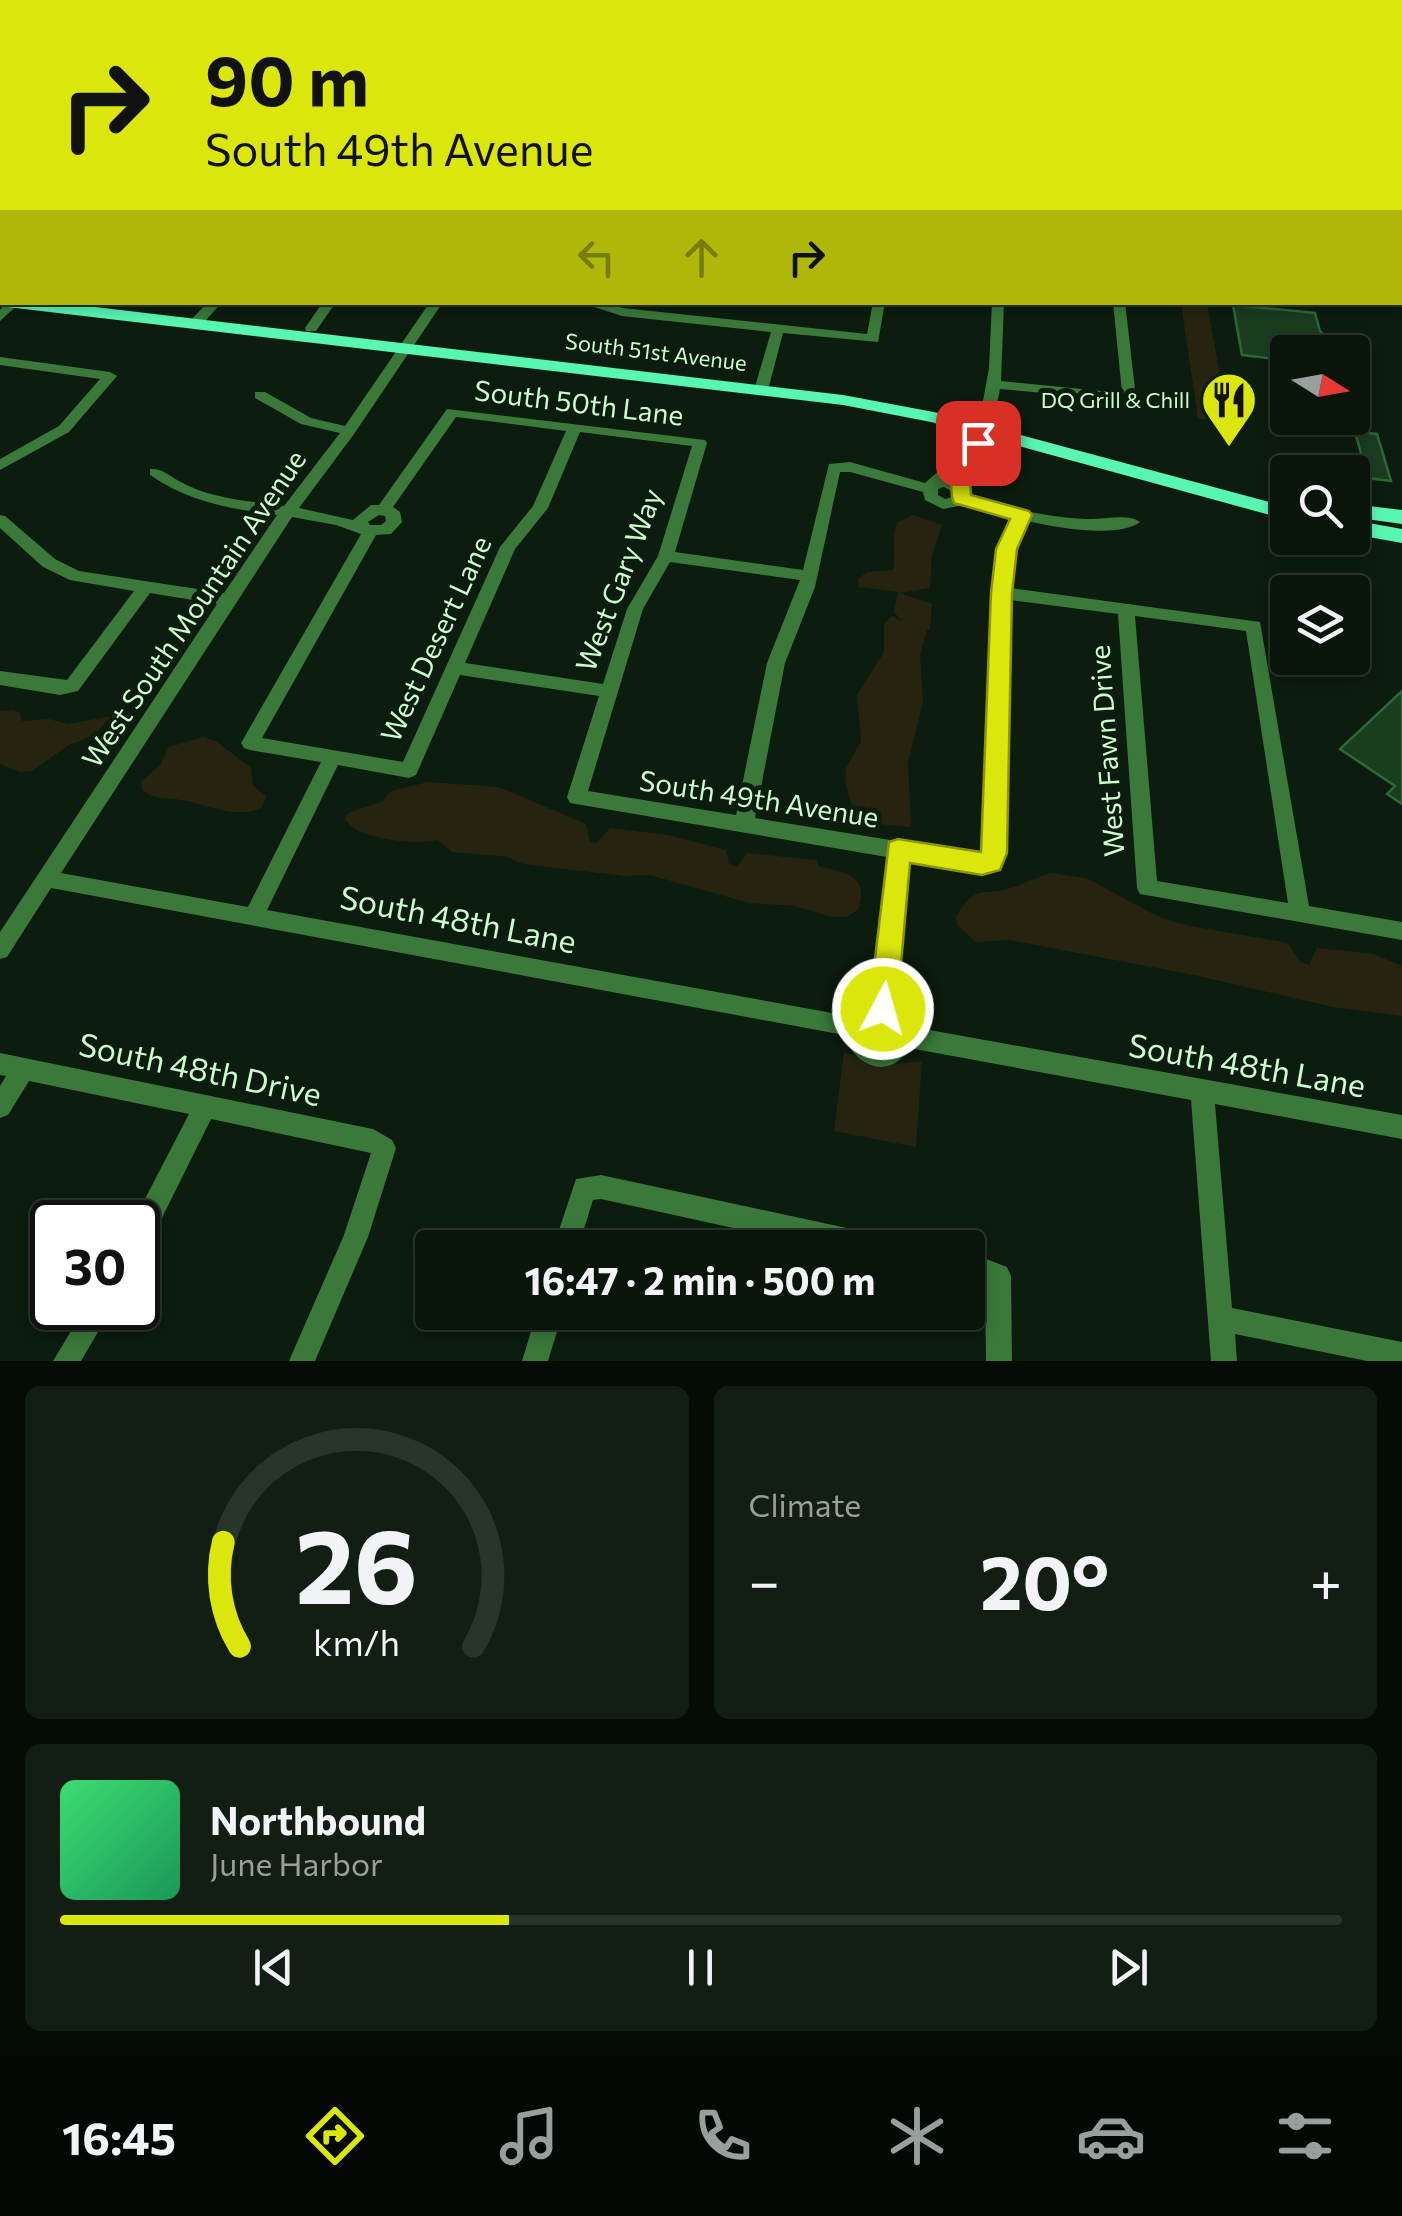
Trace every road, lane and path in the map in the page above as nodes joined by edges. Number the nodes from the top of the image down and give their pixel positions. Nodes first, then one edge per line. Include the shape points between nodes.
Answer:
1 (74, 305) edge
2 (125, 305) edge
3 (328, 305) edge
4 (435, 305) edge
5 (595, 305) edge
6 (711, 305) edge
7 (879, 305) edge
8 (998, 305) edge
9 (1118, 305) edge
10 (206, 311) edge
11 (707, 321) junction
12 (311, 328) junction
13 (778, 329) junction
14 (408, 344) junction
15 (2, 364) edge
16 (995, 384) junction
17 (763, 385) junction
18 (260, 395) dead end
19 (983, 425) junction
20 (574, 428) junction
21 (349, 431) junction
22 (700, 443) joint
23 (0, 464) edge
24 (155, 472) dead end
25 (932, 486) junction
26 (961, 494) junction
27 (1270, 494) edge
28 (289, 509) junction
29 (1270, 509) edge
30 (378, 510) junction
31 (1370, 513) edge
32 (1022, 515) junction
33 (1402, 517) edge
34 (0, 520) edge
35 (1132, 522) dead end
36 (366, 530) junction
37 (1370, 530) edge
38 (1402, 536) edge
39 (666, 556) junction
40 (809, 576) junction
41 (147, 586) junction
42 (1002, 593) junction
43 (228, 600) junction
44 (1126, 609) junction
45 (456, 668) junction
46 (0, 678) edge
47 (608, 691) junction
48 (332, 758) junction
49 (577, 797) joint
50 (744, 825) junction
51 (898, 850) junction
52 (48, 879) junction
53 (1300, 914) junction
54 (254, 915) junction
55 (1402, 931) edge
56 (0, 950) edge
57 (883, 1009) junction
58 (855, 1027) junction
59 (904, 1036) junction
60 (12, 1067) edge
61 (1202, 1090) junction
62 (205, 1106) junction
63 (0, 1107) edge
64 (1402, 1127) edge
65 (158, 1200) edge
66 (569, 1230) edge
67 (800, 1230) edge
68 (985, 1271) edge
69 (1220, 1318) junction
70 (85, 1330) edge
71 (544, 1330) edge
72 (1402, 1356) edge
73 (66, 1361) edge
74 (302, 1361) edge
75 (535, 1361) edge
76 (999, 1361) edge
77 (1224, 1361) edge

1 - 10 main road, South 51st Avenue
2 - 10 main road, South 51st Avenue
3 - 12 street
4 - 14 street, West South Mountain Avenue
5 - 11 street
6 - 11 street
7 - 13 street via 873,339
8 - 16 street
9 - 16 street via 1129,398
10 - 12 main road, South 51st Avenue
10 - 14 main road, South 51st Avenue
11 - 13 street
12 - 14 main road, South 51st Avenue
13 - 17 street
14 - 17 main road, South 51st Avenue
14 - 21 street, West South Mountain Avenue
15 - 23 street via 110,376 64,429
16 - 19 street
17 - 19 main road, South 51st Avenue
18 - 21 street via 306,421
19 - 25 street via 966,437 948,473
19 - 26 street via 960,479
19 - 27 main road, South 51st Avenue
19 - 29 main road, South 51st Avenue
20 - 22 street, South 50th Lane
20 - 30 street, South 50th Lane via 452,412
20 - 45 street, West Desert Lane via 540,508 508,547
21 - 28 street, West South Mountain Avenue
22 - 39 street, West Gary Way
24 - 28 street via 182,490
25 - 26 street via 930,497 939,503 952,504
25 - 40 street via 834,466
26 - 32 street
28 - 30 street
28 - 36 street
28 - 43 street, West South Mountain Avenue
30 - 36 street via 360,520
30 - 36 street via 394,515 392,525
31 - 33 main road
32 - 35 street via 1102,526
32 - 42 street via 1007,549
34 - 41 street via 49,563 76,576
36 - 48 street via 250,743
37 - 38 main road
39 - 40 street
39 - 47 street, West Gary Way via 635,609
40 - 50 street via 776,662
41 - 43 street
41 - 46 street via 72,686
42 - 44 street
42 - 51 street, South 49th Avenue via 991,862
43 - 52 street, West South Mountain Avenue
44 - 53 street via 1254,626
44 - 53 street, West Fawn Drive via 1147,888
45 - 47 street
45 - 48 street, West Desert Lane via 409,770
47 - 49 street, West Gary Way
48 - 54 street
49 - 50 street, South 49th Avenue
50 - 51 street, South 49th Avenue
51 - 57 street
52 - 54 street, South 48th Lane
52 - 56 street, West South Mountain Avenue
53 - 55 street
54 - 58 street, South 48th Lane
57 - 58 street via 862,1014
57 - 59 street via 901,1022
58 - 59 street, South 48th Lane via 860,1045 877,1055 895,1051
59 - 61 street, South 48th Lane
60 - 62 street, South 48th Drive
60 - 63 street
61 - 64 street, South 48th Lane
61 - 69 street
62 - 65 street
62 - 74 street, South 48th Drive via 384,1148 356,1237
66 - 67 street via 585,1188 601,1187
68 - 76 street via 998,1276
69 - 72 street
69 - 77 street
70 - 73 street
71 - 75 street

